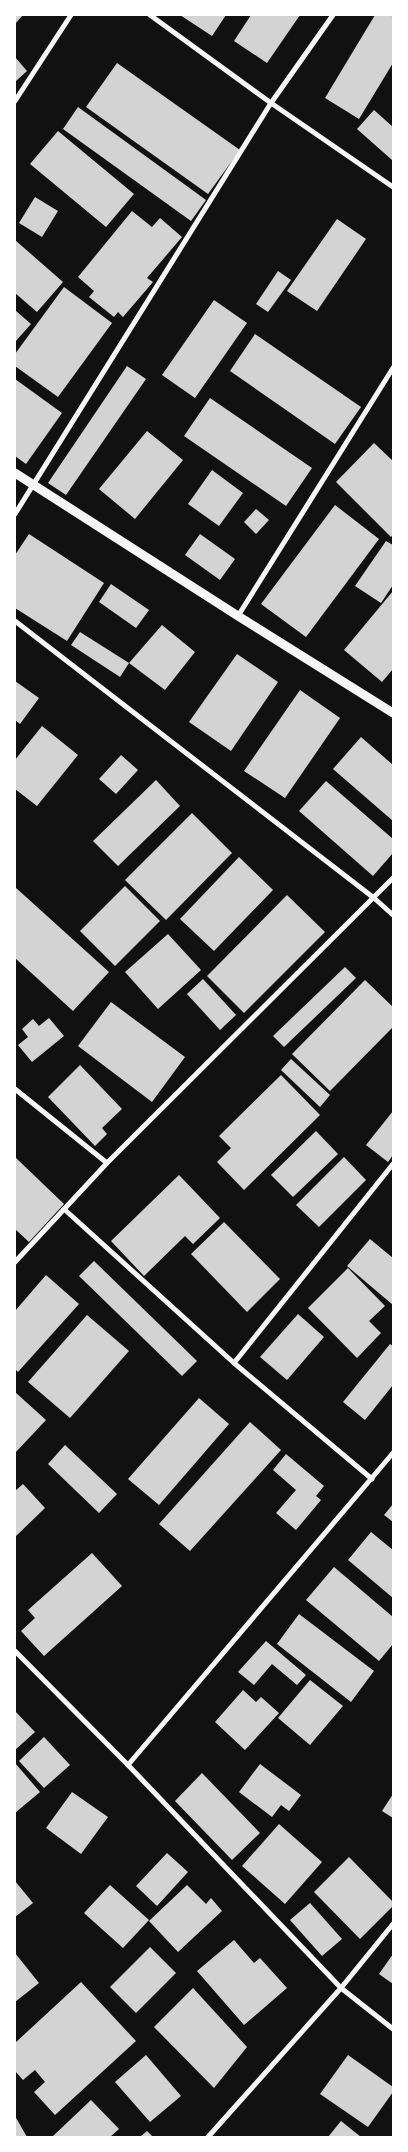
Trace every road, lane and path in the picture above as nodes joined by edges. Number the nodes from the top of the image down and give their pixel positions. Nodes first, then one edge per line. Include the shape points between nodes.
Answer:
1 (72, 15) edge
2 (150, 15) edge
3 (334, 15) edge
4 (15, 100) edge
5 (271, 103) junction
6 (393, 187) edge
7 (393, 368) edge
8 (15, 473) edge
9 (34, 485) junction
10 (15, 514) edge
11 (238, 616) junction
12 (15, 621) edge
13 (393, 712) edge
14 (393, 878) edge
15 (374, 898) junction
16 (393, 915) edge
17 (15, 1089) edge
18 (107, 1163) junction
19 (393, 1164) edge
20 (64, 1209) junction
21 (15, 1262) edge
22 (234, 1363) junction
23 (393, 1453) edge
24 (372, 1480) junction
25 (15, 1651) edge
26 (128, 1765) junction
27 (393, 1924) edge
28 (341, 1988) junction
29 (393, 2029) edge
30 (208, 2137) edge

1 - 4 street
2 - 5 street
3 - 5 street
5 - 6 street
5 - 9 street
7 - 11 street
8 - 9 street
9 - 10 street
9 - 11 street
11 - 13 street
12 - 15 street
14 - 15 street
15 - 16 street
15 - 18 street
17 - 18 street
18 - 20 street
19 - 22 street
20 - 21 street
20 - 22 street
22 - 24 street
23 - 24 street
24 - 26 street
25 - 26 street
26 - 28 street
27 - 28 street
28 - 29 street
28 - 30 street

